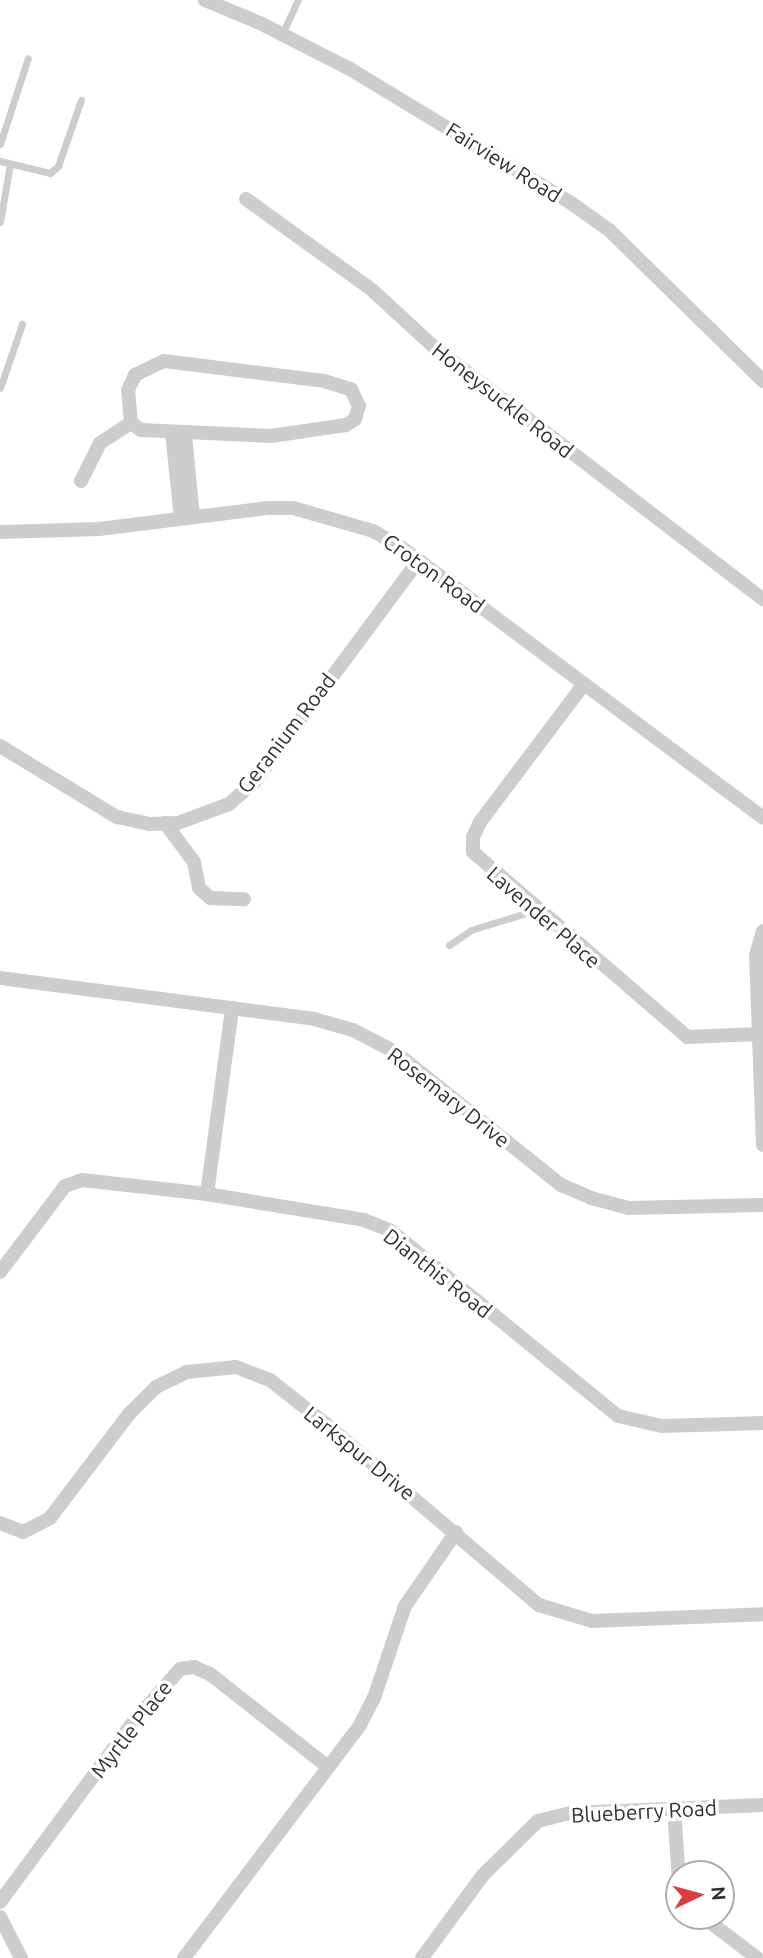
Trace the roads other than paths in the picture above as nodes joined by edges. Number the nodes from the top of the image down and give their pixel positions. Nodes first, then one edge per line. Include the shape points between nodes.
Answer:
1 (205, 0) edge
2 (298, 0) edge
3 (282, 34) junction
4 (28, 58) dead end
5 (81, 100) dead end
6 (0, 144) edge
7 (0, 161) edge
8 (10, 164) junction
9 (246, 199) dead end
10 (0, 222) edge
11 (22, 324) dead end
12 (763, 381) edge
13 (0, 388) edge
14 (131, 423) junction
15 (179, 433) junction
16 (81, 481) dead end
17 (187, 518) junction
18 (0, 532) edge
19 (419, 560) junction
20 (763, 599) edge
21 (584, 684) junction
22 (0, 746) edge
23 (763, 818) edge
24 (164, 823) junction
25 (244, 899) dead end
26 (536, 910) junction
27 (763, 931) edge
28 (449, 945) dead end
29 (0, 978) edge
30 (232, 1008) junction
31 (759, 1034) junction
32 (763, 1145) edge
33 (208, 1194) junction
34 (763, 1205) edge
35 (0, 1272) edge
36 (763, 1423) edge
37 (0, 1523) edge
38 (456, 1532) junction
39 (763, 1614) edge
40 (327, 1766) junction
41 (763, 1805) edge
42 (674, 1809) junction
43 (678, 1860) edge
44 (0, 1902) edge
45 (0, 1917) edge
46 (720, 1930) edge
47 (21, 1958) edge
48 (184, 1958) edge
49 (422, 1958) edge
50 (757, 1958) edge

1 - 3 street, Fairview Road
2 - 3 lane
3 - 12 street, Fairview Road via 502,158 609,230
4 - 6 lane
5 - 8 lane via 58,166 50,173
7 - 8 lane
8 - 10 lane
9 - 20 street, Honeysuckle Road via 372,290 433,346
11 - 13 lane
14 - 15 street via 141,430
14 - 15 street via 128,390 135,375 164,361 324,381 351,389 359,406 355,419 346,425 271,436
14 - 16 street via 100,443
15 - 17 street
17 - 18 street, Croton Road via 99,529
17 - 19 street, Croton Road via 293,508 373,531
19 - 21 street, Croton Road
19 - 24 street, Geranium Road via 254,782 229,804
21 - 23 street, Croton Road
21 - 26 street, Lavender Place via 473,837 473,852 485,867
22 - 24 street, Geranium Road via 117,817
24 - 25 street via 194,862 199,888 210,898
26 - 28 lane via 471,930
26 - 31 street, Lavender Place via 687,1037
27 - 31 street via 756,955
29 - 30 street, Rosemary Drive
30 - 33 street
30 - 34 street, Rosemary Drive via 314,1018 353,1030 395,1052 537,1168 591,1199 628,1208
31 - 32 street
33 - 35 street, Dianthis Road via 98,1180 65,1186
33 - 36 street, Dianthis Road via 364,1220 391,1231 618,1416 662,1426
37 - 38 street, Larkspur Drive via 23,1532 39,1528 156,1387 187,1372 215,1366 236,1367 270,1380
38 - 39 street, Larkspur Drive via 539,1605 568,1617 592,1621
38 - 40 street via 405,1605 374,1698
40 - 44 street, Myrtle Place via 211,1674 194,1667 180,1669 131,1725
40 - 48 street
41 - 42 street, Blueberry Road
42 - 43 street
42 - 49 street, Blueberry Road via 571,1813 538,1821 483,1875
45 - 47 street
46 - 50 street

